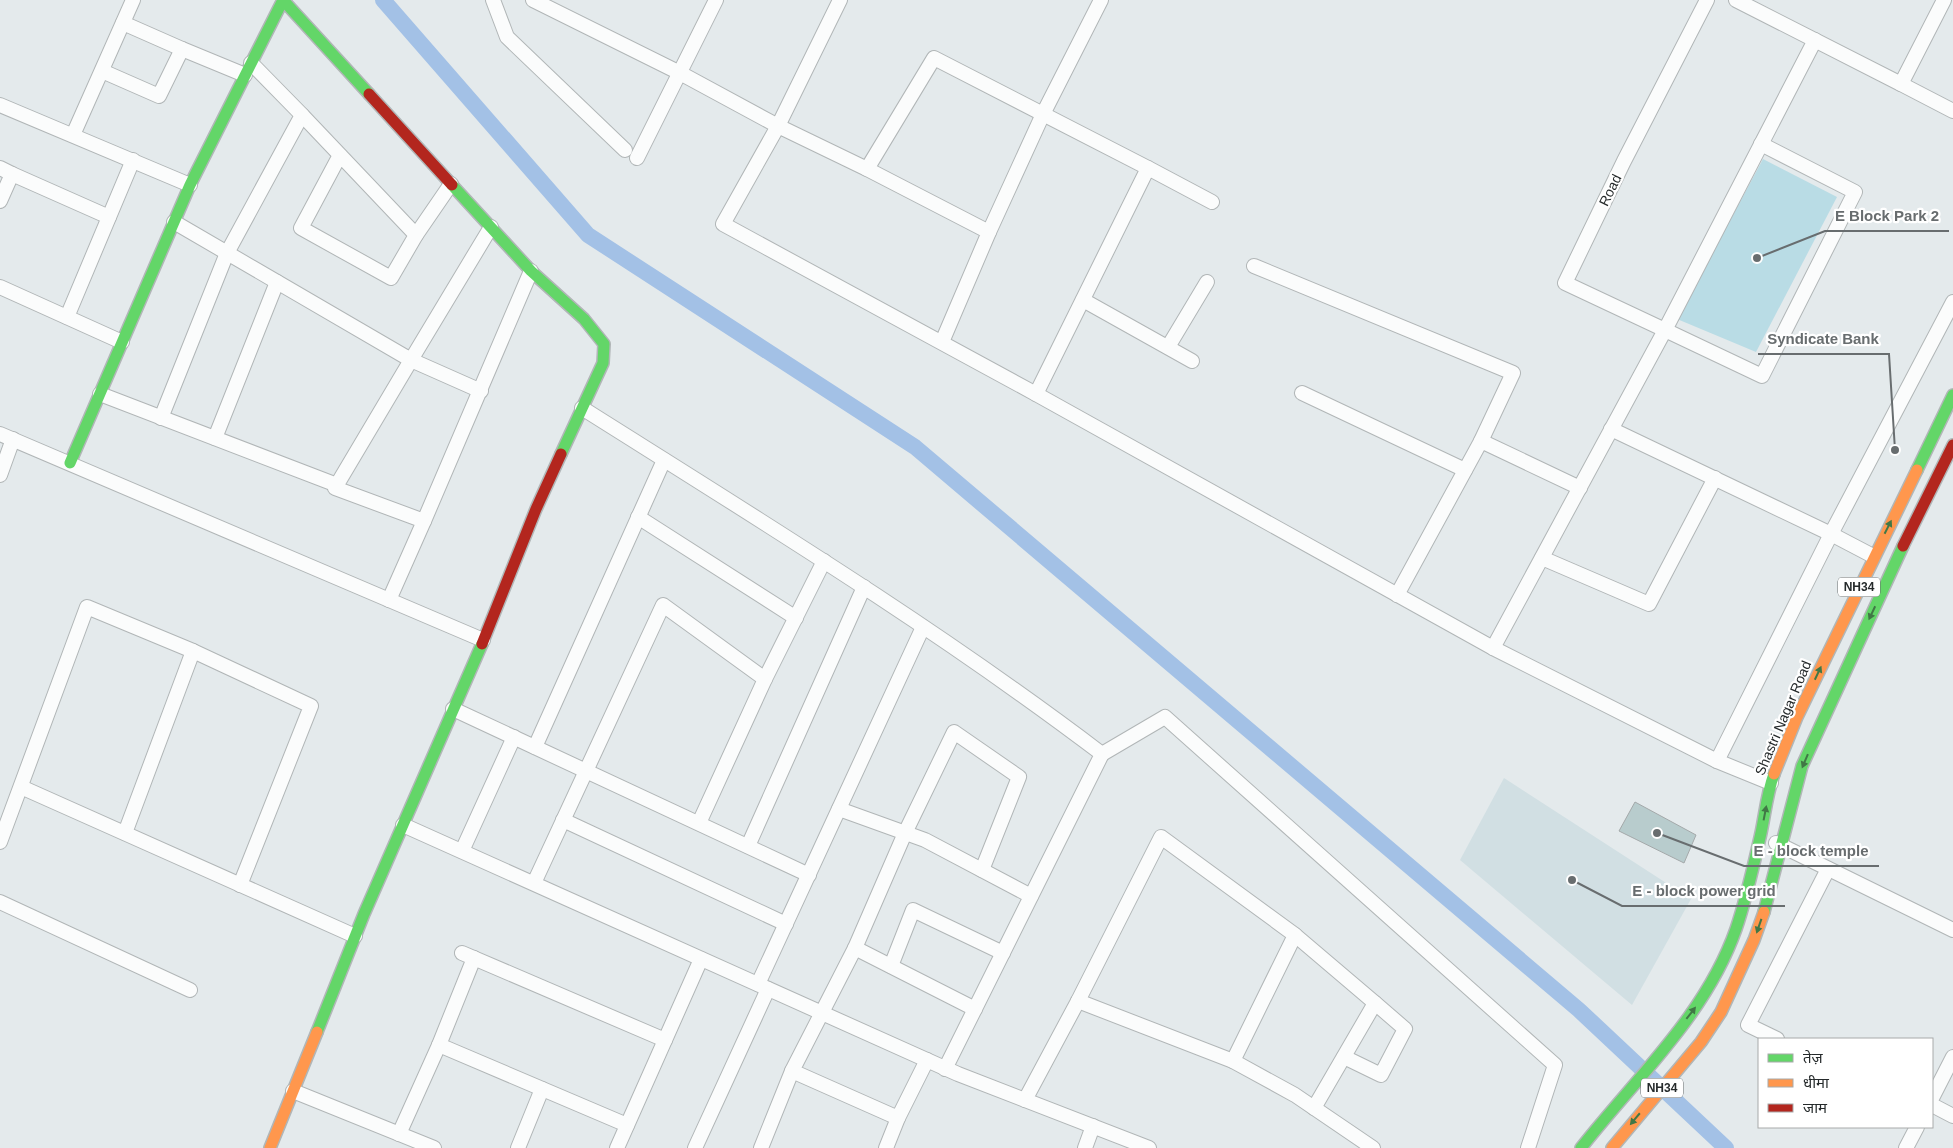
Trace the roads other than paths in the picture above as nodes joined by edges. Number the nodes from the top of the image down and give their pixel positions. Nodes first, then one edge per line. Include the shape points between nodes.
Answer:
1 (133, 0) edge
2 (494, 0) edge
3 (533, 0) edge
4 (716, 0) edge
5 (840, 0) edge
6 (1101, 0) edge
7 (1707, 0) edge
8 (1736, 0) edge
9 (1944, 0) edge
10 (123, 23) junction
11 (1815, 40) junction
12 (182, 49) junction
13 (248, 69) junction
14 (102, 71) junction
15 (680, 73) junction
16 (1901, 84) junction
17 (0, 104) edge
18 (1953, 111) edge
19 (1043, 114) junction
20 (302, 115) junction
21 (778, 126) junction
22 (73, 135) junction
23 (1761, 144) junction
24 (625, 150) dead end
25 (340, 155) junction
26 (637, 158) dead end
27 (133, 160) junction
28 (1148, 168) junction
29 (867, 169) junction
30 (6, 171) edge
31 (451, 184) junction
32 (190, 185) junction
33 (0, 201) edge
34 (1212, 202) dead end
35 (109, 217) junction
36 (174, 222) junction
37 (491, 227) junction
38 (988, 232) junction
39 (416, 235) junction
40 (227, 252) junction
41 (1254, 266) dead end
42 (531, 271) junction
43 (277, 282) junction
44 (1207, 282) dead end
45 (0, 287) edge
46 (1083, 300) junction
47 (1953, 302) edge
48 (66, 317) junction
49 (1665, 330) junction
50 (122, 342) junction
51 (942, 342) junction
52 (1168, 347) junction
53 (411, 360) junction
54 (1192, 360) dead end
55 (481, 391) junction
56 (1302, 393) dead end
57 (100, 394) junction
58 (1036, 394) junction
59 (1953, 395) edge
60 (582, 408) junction
61 (160, 418) junction
62 (1611, 429) junction
63 (6, 437) edge
64 (215, 438) junction
65 (1481, 441) junction
66 (1953, 445) edge
67 (1927, 450) junction
68 (664, 460) junction
69 (1949, 460) edge
70 (70, 463) junction
71 (1465, 470) junction
72 (0, 475) edge
73 (1715, 478) junction
74 (337, 485) junction
75 (1580, 488) junction
76 (638, 517) junction
77 (424, 521) junction
78 (1831, 534) junction
79 (1874, 556) junction
80 (1542, 558) junction
81 (824, 561) junction
82 (864, 587) junction
83 (1397, 595) junction
84 (389, 600) junction
85 (796, 618) junction
86 (923, 627) junction
87 (483, 640) junction
88 (1493, 648) junction
89 (193, 651) junction
90 (765, 679) junction
91 (453, 709) junction
92 (514, 737) junction
93 (535, 747) junction
94 (1102, 754) junction
95 (1717, 761) junction
96 (585, 770) junction
97 (1783, 786) junction
98 (21, 787) junction
99 (839, 809) junction
100 (563, 820) junction
101 (699, 823) junction
102 (403, 825) junction
103 (905, 832) junction
104 (125, 833) junction
105 (1760, 836) junction
106 (0, 842) edge
107 (1780, 845) junction
108 (748, 846) junction
109 (462, 851) junction
110 (1828, 868) junction
111 (982, 870) junction
112 (809, 874) junction
113 (240, 884) junction
114 (534, 884) junction
115 (1031, 896) junction
116 (0, 902) edge
117 (786, 924) junction
118 (1953, 930) edge
119 (1295, 935) junction
120 (355, 936) junction
121 (855, 948) junction
122 (1003, 953) junction
123 (701, 959) junction
124 (891, 966) junction
125 (763, 986) junction
126 (190, 990) dead end
127 (1078, 1001) junction
128 (1375, 1003) junction
129 (975, 1009) junction
130 (821, 1012) junction
131 (1775, 1038) edge
132 (665, 1040) junction
133 (439, 1045) junction
134 (1344, 1057) junction
135 (1953, 1057) edge
136 (927, 1060) junction
137 (1233, 1060) junction
138 (945, 1069) junction
139 (792, 1071) junction
140 (542, 1089) junction
141 (293, 1091) junction
142 (1933, 1096) edge
143 (1025, 1100) junction
144 (1933, 1106) edge
145 (1314, 1108) junction
146 (1953, 1116) edge
147 (898, 1118) junction
148 (627, 1125) junction
149 (1094, 1126) junction
150 (1916, 1128) edge
151 (399, 1134) junction
152 (270, 1148) edge
153 (434, 1148) edge
154 (518, 1148) edge
155 (616, 1148) edge
156 (695, 1148) edge
157 (761, 1148) edge
158 (886, 1148) edge
159 (1085, 1148) edge
160 (1149, 1148) edge
161 (1373, 1148) edge
162 (1528, 1148) edge
163 (1581, 1148) edge
164 (1612, 1148) edge
165 (1906, 1148) edge

1 - 10 street
2 - 24 street via 507,38
3 - 15 street
4 - 15 street
5 - 21 street
6 - 19 street
7 - 49 street, Road via 1565,283
8 - 11 street
9 - 16 street
10 - 12 street
10 - 14 street
11 - 16 street
11 - 23 street
12 - 13 street
12 - 14 street via 159,96
13 - 20 street
13 - 31 main road via 283,0
13 - 32 main road
14 - 22 street
15 - 21 street
15 - 26 street
16 - 18 street
17 - 22 street
19 - 28 street
19 - 29 street via 934,58
19 - 38 street
20 - 25 street
20 - 40 street
21 - 29 street
21 - 51 street via 723,224
22 - 27 street
23 - 49 street
23 - 49 street, Road via 1855,192 1762,376
25 - 39 street
25 - 39 street via 302,228 391,278
27 - 32 street
27 - 35 street
28 - 34 street
28 - 46 street
29 - 38 street
30 - 33 street
30 - 35 street
31 - 37 main road
31 - 39 street
32 - 36 main road
35 - 48 street
36 - 40 street
36 - 50 main road
37 - 42 main road
37 - 53 street
38 - 51 street
40 - 43 street
40 - 61 street
41 - 65 street via 1513,373
42 - 55 street
42 - 60 main road via 584,319 604,344 603,363
43 - 53 street
43 - 64 street
44 - 52 street
45 - 48 street
46 - 52 street
46 - 58 street
47 - 78 street
48 - 50 street
49 - 62 street
50 - 57 main road
51 - 58 street
52 - 54 street
53 - 55 street
53 - 74 street
55 - 77 street
56 - 71 street
57 - 61 street
57 - 70 main road
58 - 83 street
59 - 67 main road, Shastri Nagar Road / NH34
60 - 68 street
60 - 87 main road
61 - 64 street
62 - 73 street
62 - 75 street
63 - 70 street
63 - 72 street
64 - 74 street
65 - 71 street
65 - 75 street
66 - 69 main road, NH34
67 - 69 main road
79 -> 67 main road, Shastri Nagar Road / NH34
68 - 76 street
68 - 81 street
69 -> 97 main road, NH34 via 1892,568 1802,766
70 - 84 street
71 - 83 street
73 - 78 street
73 - 80 street via 1649,604
74 - 77 street via 335,488
75 - 80 street
76 - 85 street
76 - 93 street
77 - 84 street
78 - 79 street
78 - 95 street
97 -> 79 main road, Shastri Nagar Road / NH34 via 1797,717
80 - 88 street
81 - 82 street
81 - 85 street
82 - 86 street
82 - 108 street
83 - 88 street
84 - 87 street
85 - 90 street
86 - 94 street via 1038,705
86 - 99 street
87 - 91 main road
88 - 95 street
89 - 98 street via 87,608
89 - 104 street
89 - 113 street via 311,706
90 - 96 street via 663,605
90 - 101 street
91 - 92 street
91 - 102 main road
92 - 93 street
92 - 109 street
93 - 96 street
94 - 115 street
94 - 162 street via 1165,717 1555,1065
95 - 97 street
96 - 100 street
96 - 101 street
105 -> 97 main road, Shastri Nagar Road / NH34
97 - 107 main road, NH34
98 - 104 street
98 - 106 street
99 - 103 street
99 - 112 street
100 - 114 street
100 - 117 street
101 - 108 street
102 - 109 street
102 - 120 main road
103 - 111 street
103 - 111 street via 954,732 1019,777
103 - 121 street
104 - 113 street
105 - 107 street
163 -> 105 main road, Shastri Nagar Road / NH34 via 1662,1051 1715,978 1736,929
107 - 110 street
107 -> 164 main road, NH34 via 1768,900 1754,940 1721,1012 1701,1042
108 - 112 street
109 - 114 street
110 - 118 street
110 - 131 street via 1748,1025
111 - 115 street
112 - 117 street
113 - 120 street
114 - 123 street
115 - 122 street
116 - 126 street
117 - 125 street
119 - 127 street via 1161,837
119 - 128 street
119 - 137 street
120 - 141 main road
121 - 124 street
121 - 130 street
122 - 124 street via 913,910
122 - 129 street
123 - 125 street
123 - 132 street
124 - 129 street
125 - 130 street
125 - 156 street
127 - 137 street
127 - 143 street
128 - 134 street
128 - 134 street via 1405,1029 1381,1075
129 - 138 street
130 - 136 street
130 - 139 street
132 - 133 street via 468,955
132 - 148 street
133 - 140 street
133 - 151 street
134 - 145 street
135 - 142 street
136 - 138 street
136 - 147 street
137 - 145 street
138 - 143 street
139 - 147 street
139 - 157 street
140 - 148 street
140 - 154 street
141 - 151 street
141 - 152 main road
143 - 149 street
144 - 146 street
145 - 161 street
147 - 158 street
148 - 155 street
149 - 159 street
149 - 160 street
150 - 165 street
151 - 153 street

